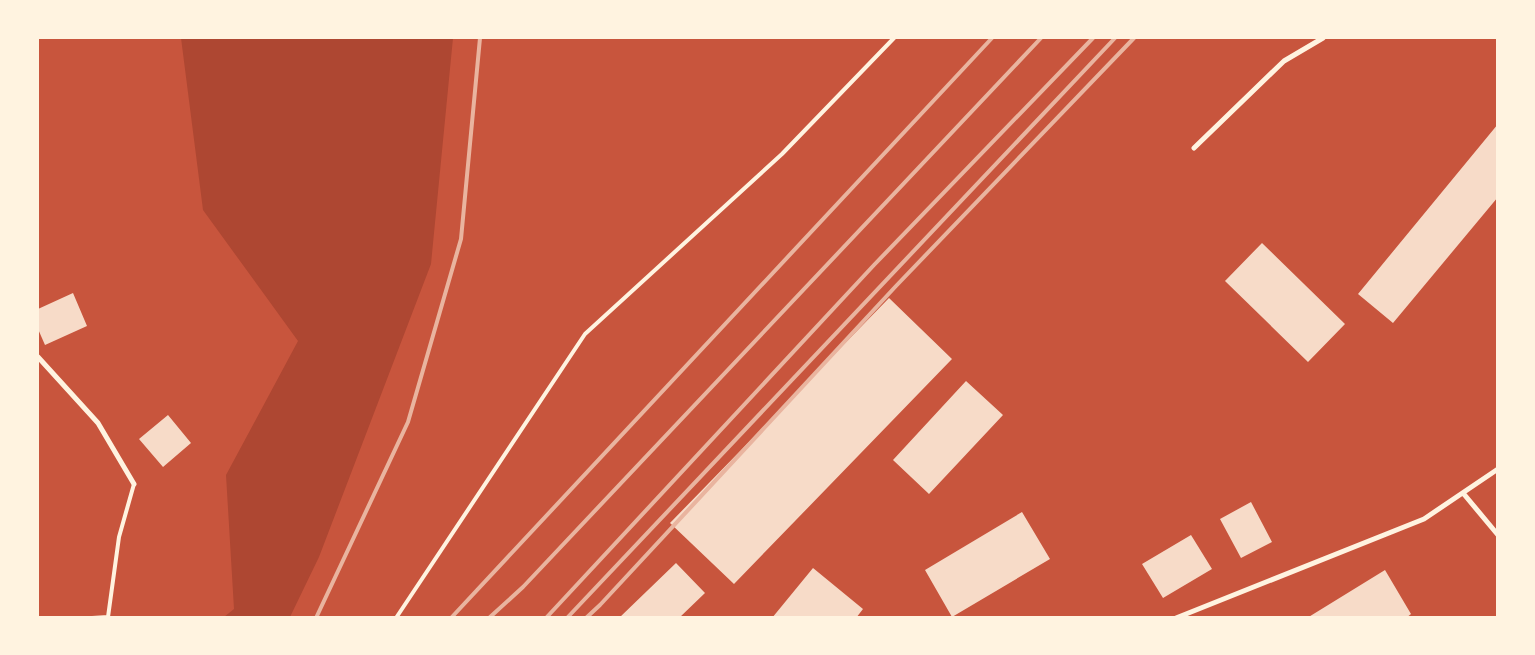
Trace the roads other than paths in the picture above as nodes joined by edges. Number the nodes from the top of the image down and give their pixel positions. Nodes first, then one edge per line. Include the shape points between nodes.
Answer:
1 (894, 38) edge
2 (1323, 38) edge
3 (1194, 148) dead end
4 (38, 357) edge
5 (1498, 469) edge
6 (134, 484) joint
7 (1463, 493) junction
8 (1498, 535) edge
9 (92, 618) edge
10 (396, 618) edge
11 (1176, 618) edge

1 - 10 lane via 782,154 586,334
2 - 3 street via 1284,61
4 - 6 street via 98,423
5 - 7 street
6 - 9 lane via 119,537 108,617
7 - 8 street
7 - 11 street via 1424,519

